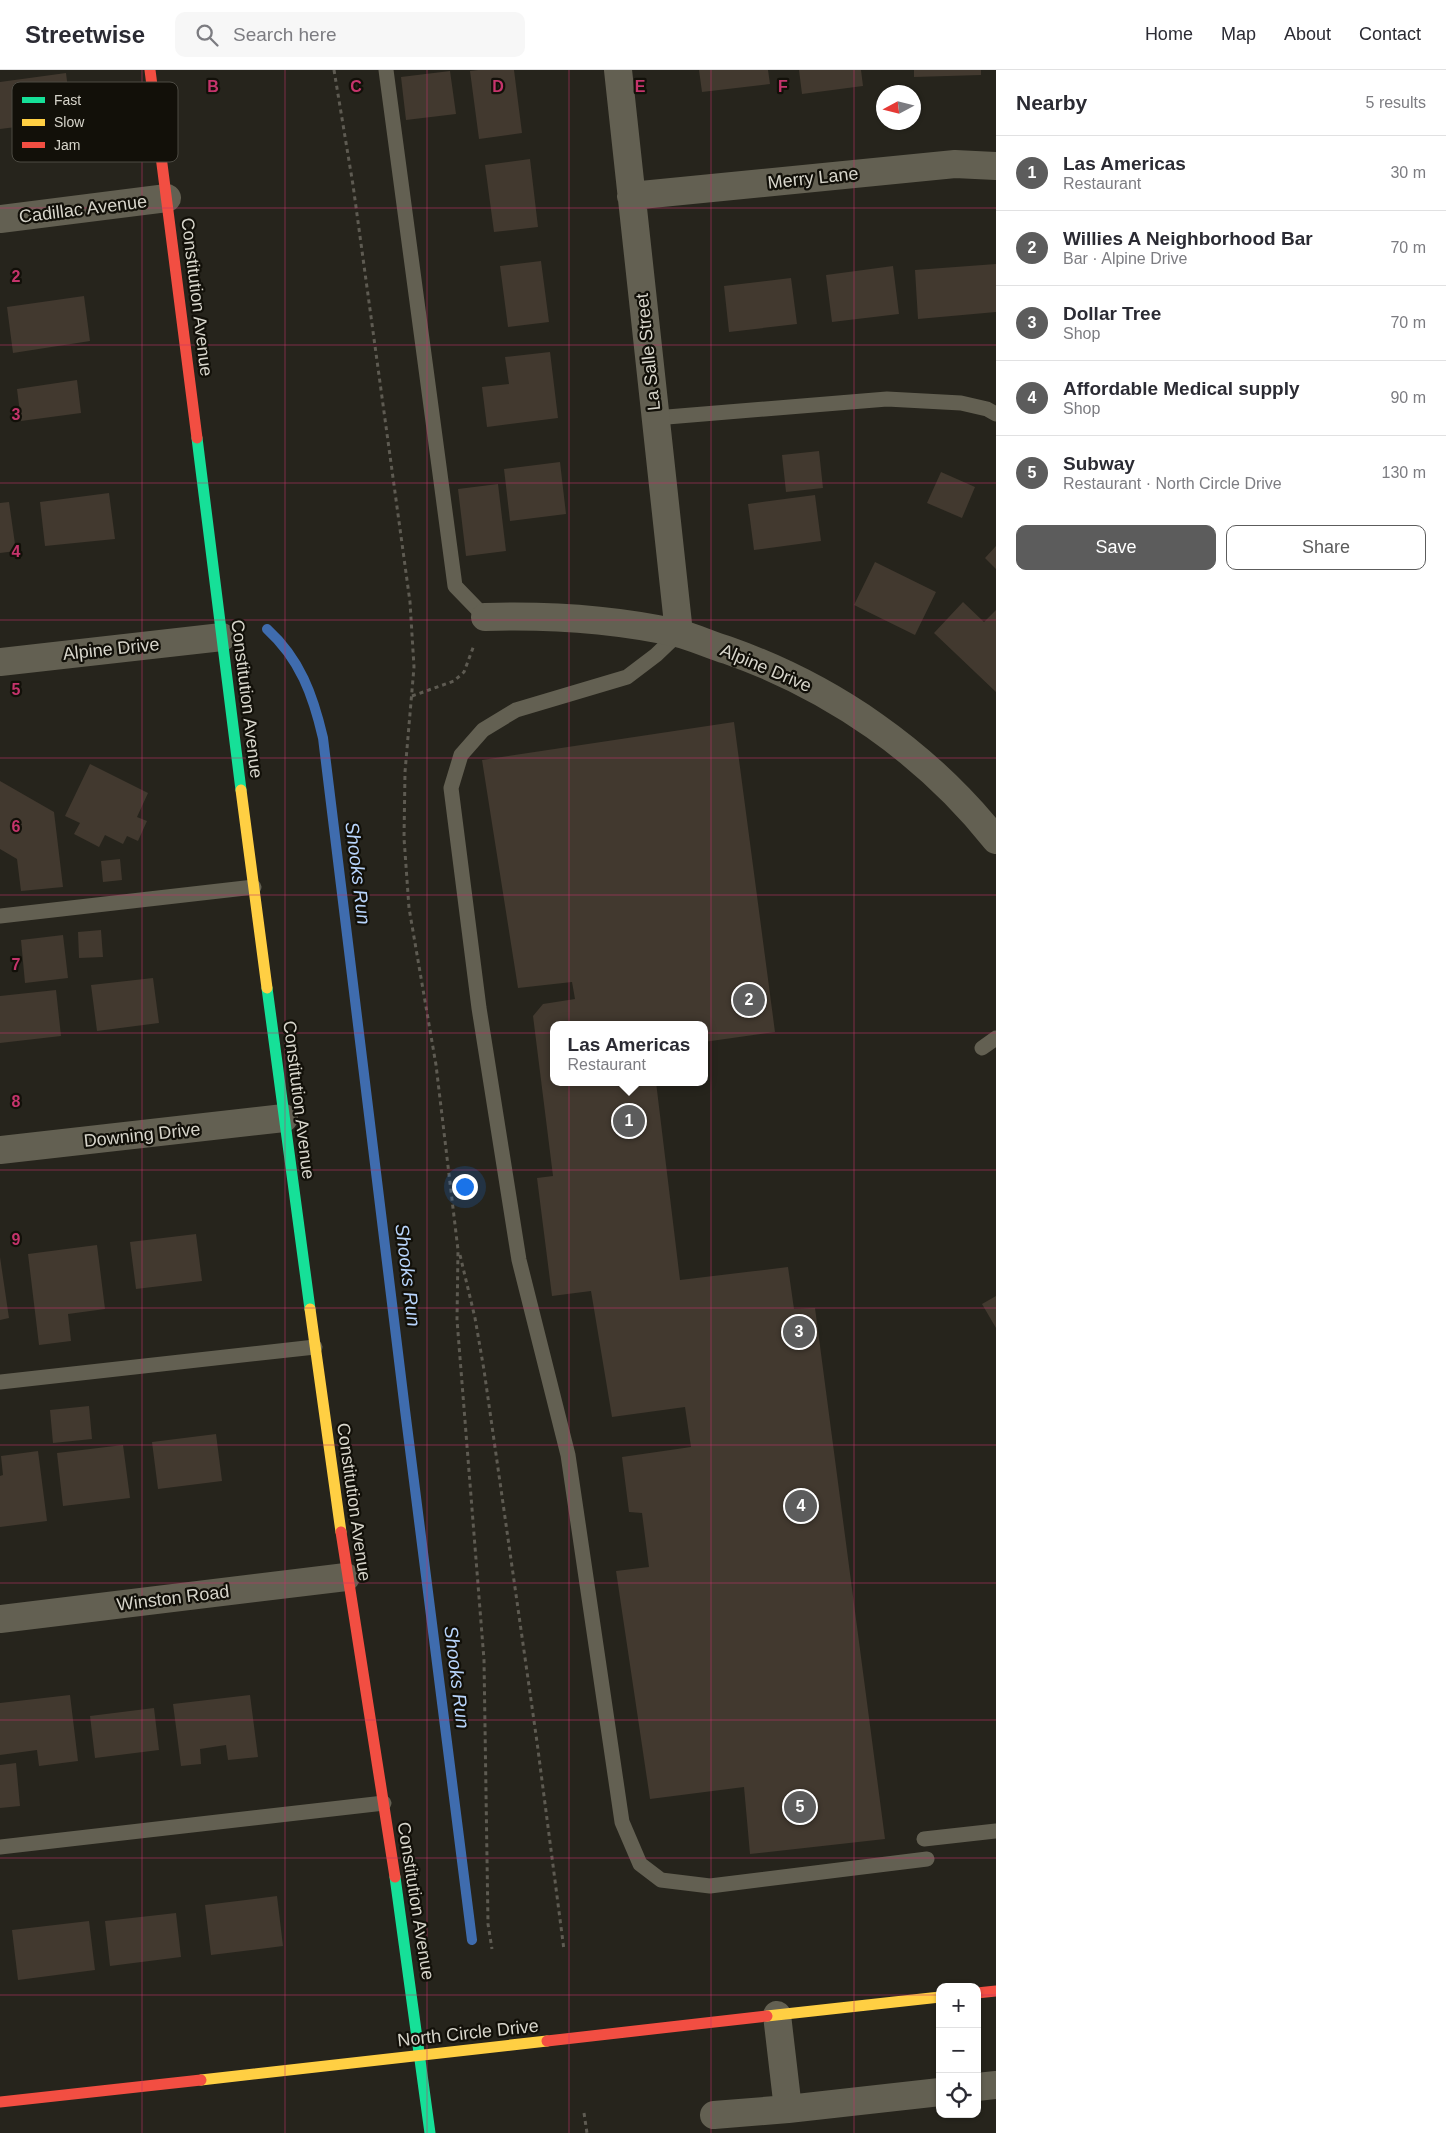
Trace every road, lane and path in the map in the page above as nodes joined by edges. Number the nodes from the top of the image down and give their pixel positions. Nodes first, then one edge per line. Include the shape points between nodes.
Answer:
1 (334, 70) edge
2 (386, 70) edge
3 (618, 70) edge
4 (162, 162) edge
5 (996, 166) edge
6 (631, 196) junction
7 (167, 198) junction
8 (0, 219) edge
9 (996, 414) edge
10 (655, 418) junction
11 (485, 617) junction
12 (679, 634) junction
13 (222, 637) junction
14 (0, 662) edge
15 (412, 696) junction
16 (996, 840) edge
17 (254, 887) junction
18 (0, 916) edge
19 (996, 1038) edge
20 (982, 1048) dead end
21 (284, 1118) junction
22 (0, 1150) edge
23 (458, 1250) junction
24 (315, 1347) junction
25 (0, 1382) edge
26 (346, 1577) junction
27 (0, 1619) edge
28 (384, 1803) junction
29 (996, 1831) edge
30 (924, 1839) dead end
31 (0, 1847) edge
32 (927, 1859) dead end
33 (492, 1949) dead end
34 (564, 1950) dead end
35 (996, 1991) edge
36 (981, 1993) edge
37 (936, 1997) edge
38 (777, 2015) junction
39 (422, 2056) junction
40 (996, 2085) edge
41 (981, 2087) edge
42 (936, 2092) edge
43 (0, 2102) edge
44 (788, 2109) junction
45 (584, 2113) dead end
46 (714, 2115) dead end
47 (430, 2133) edge
48 (586, 2133) edge

1 - 15 path via 353,185 410,602 414,667
2 - 11 lane via 455,586
3 - 6 street, La Salle Street
4 - 7 main road, Constitution Avenue
5 - 6 street, Merry Lane via 956,164
6 - 10 street, La Salle Street
7 - 8 street, Cadillac Avenue
7 - 13 main road, Constitution Avenue
9 - 10 lane via 962,404 887,399
10 - 12 street, La Salle Street
11 - 12 street, Alpine Drive via 613,621
11 - 15 path via 464,672 454,681
12 - 16 street, Alpine Drive via 799,680 849,708 902,745 950,788
12 - 32 lane via 627,677 516,710 483,730 461,755 451,788 479,1008 518,1251 568,1455 622,1822 640,1864 661,1880 710,1886
13 - 14 street, Alpine Drive
13 - 17 main road, Constitution Avenue
15 - 23 path via 405,772 404,838 409,908 436,1065
17 - 18 lane
17 - 21 main road, Constitution Avenue
19 - 20 lane
21 - 22 street, Downing Drive
21 - 24 main road, Constitution Avenue
23 - 33 path via 457,1320 484,1660 488,1924
23 - 34 path via 484,1370
24 - 25 lane
24 - 26 main road, Constitution Avenue
26 - 27 street, Winston Road
26 - 28 main road, Constitution Avenue
28 - 31 lane
28 - 39 main road, Constitution Avenue
29 - 30 lane
35 - 36 main road
37 - 38 main road, North Circle Drive
38 - 39 main road, North Circle Drive
38 - 44 street
39 - 43 main road, North Circle Drive
39 - 47 main road, Constitution Avenue
40 - 41 street
42 - 44 street
44 - 46 street
45 - 48 path

